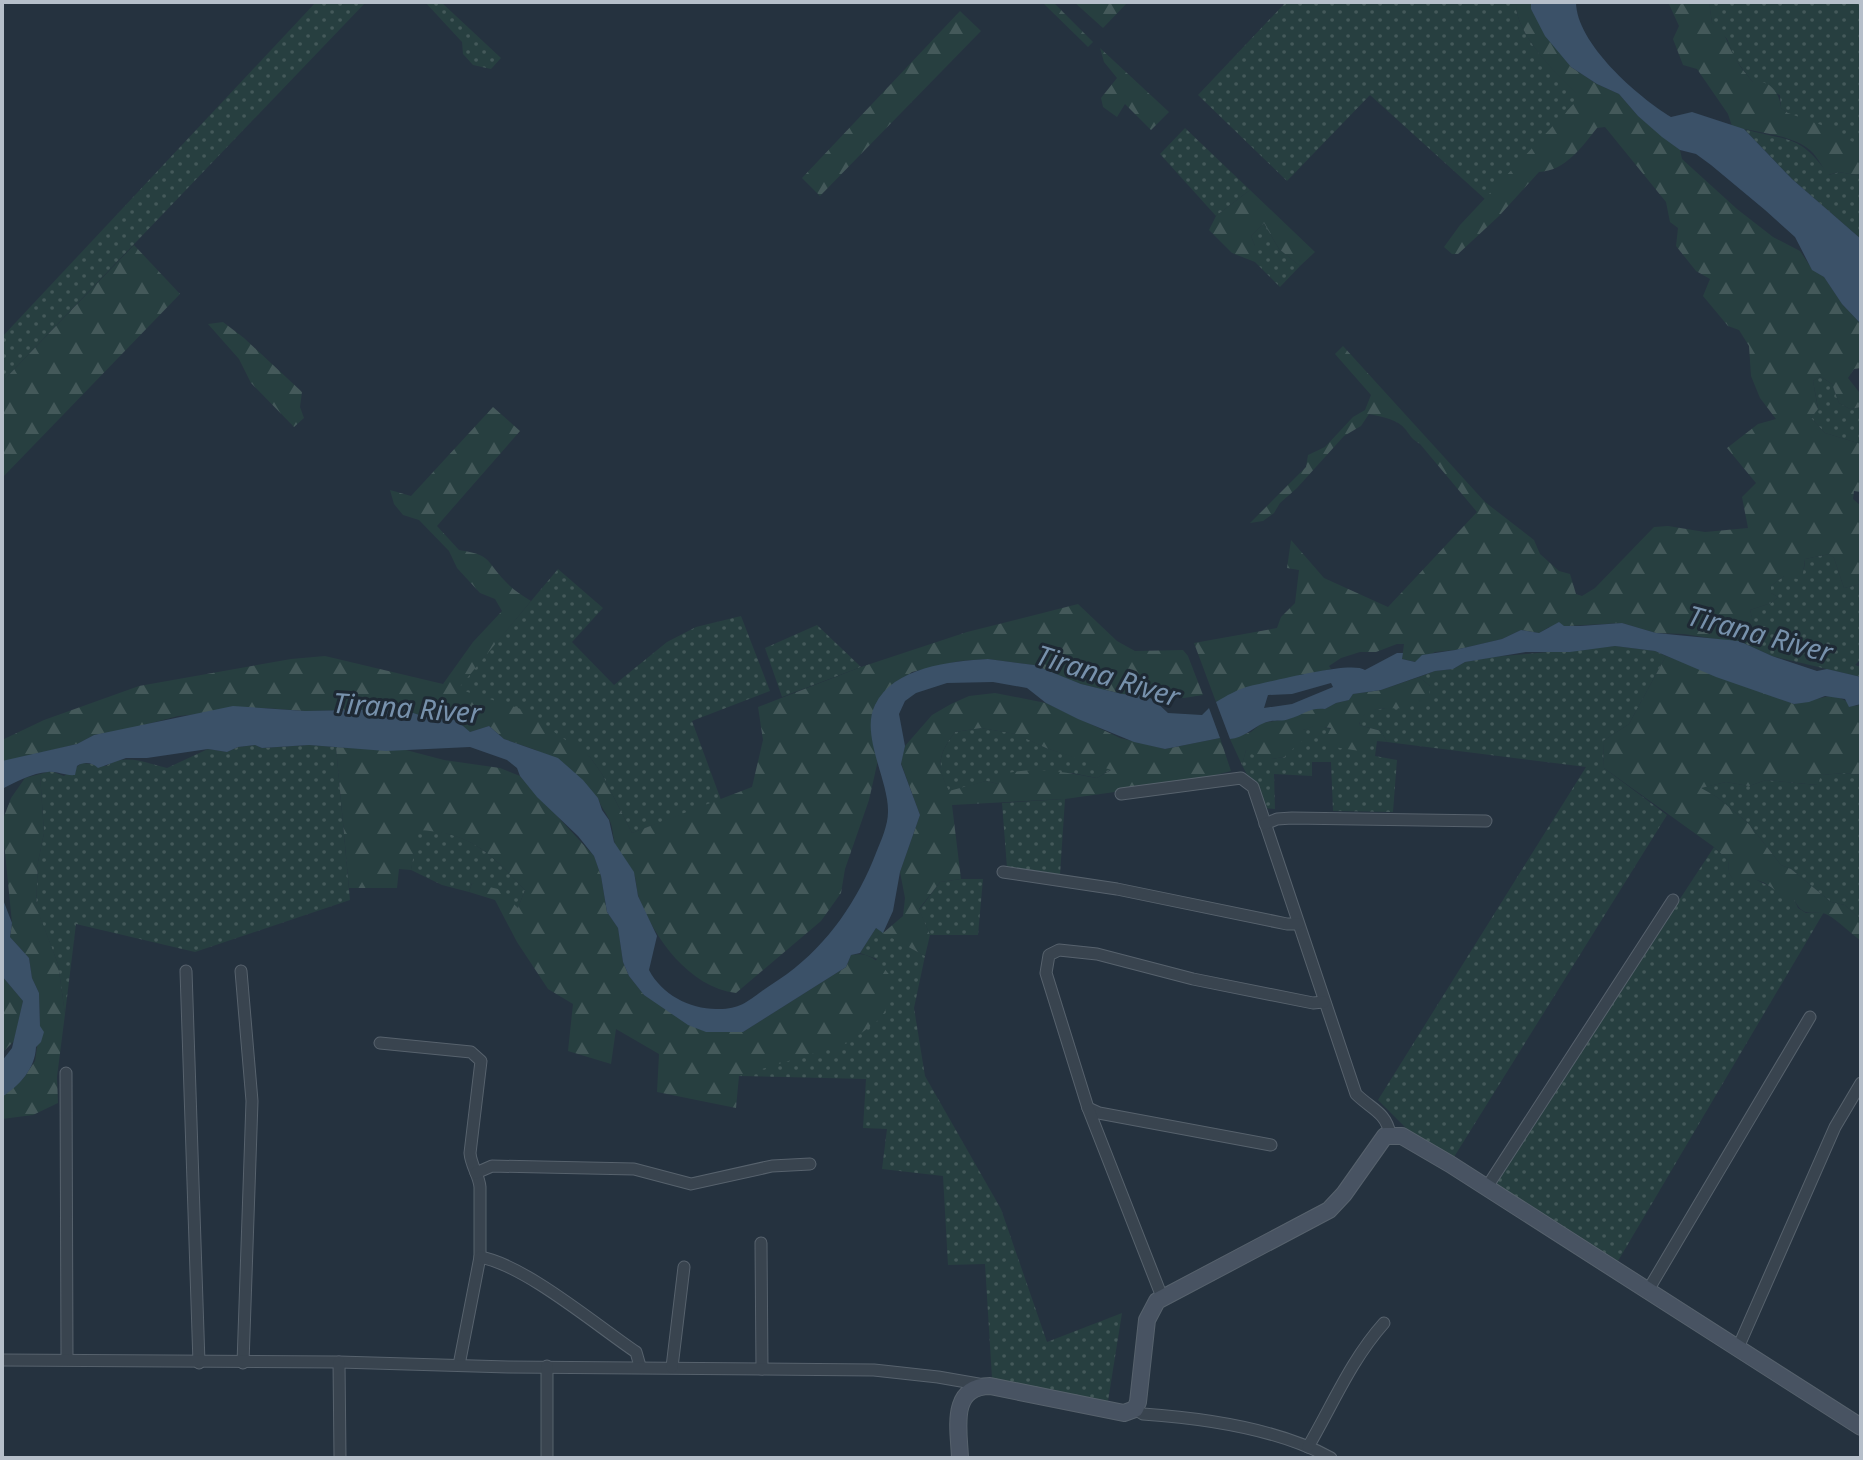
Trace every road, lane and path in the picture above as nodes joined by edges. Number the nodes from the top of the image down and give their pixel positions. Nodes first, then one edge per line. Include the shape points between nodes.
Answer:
1 (1121, 794) dead end
2 (1486, 821) dead end
3 (1265, 824) junction
4 (1003, 872) dead end
5 (1673, 900) dead end
6 (1298, 924) junction
7 (186, 971) dead end
8 (241, 971) dead end
9 (1324, 1002) junction
10 (1810, 1017) dead end
11 (380, 1043) dead end
12 (66, 1073) dead end
13 (1861, 1083) edge
14 (1088, 1108) junction
15 (1390, 1134) junction
16 (1271, 1145) dead end
17 (810, 1164) dead end
18 (476, 1173) junction
19 (1487, 1187) junction
20 (761, 1243) dead end
21 (480, 1257) junction
22 (684, 1267) dead end
23 (1647, 1292) junction
24 (1162, 1297) junction
25 (1384, 1323) dead end
26 (1737, 1350) junction
27 (67, 1359) junction
28 (2, 1360) edge
29 (339, 1362) junction
30 (199, 1363) junction
31 (243, 1363) junction
32 (459, 1365) junction
33 (547, 1366) junction
34 (640, 1366) junction
35 (672, 1367) junction
36 (762, 1369) junction
37 (938, 1377) junction
38 (990, 1386) junction
39 (1135, 1409) junction
40 (959, 1412) junction
41 (1861, 1427) edge
42 (1308, 1447) junction
43 (340, 1458) edge
44 (547, 1458) edge
45 (960, 1458) edge
46 (1331, 1458) edge

1 - 3 street via 1241,778 1253,787
2 - 3 street via 1292,818
3 - 6 street
4 - 6 street
5 - 19 street
6 - 9 street
7 - 30 street
8 - 31 street via 252,1101
9 - 14 street via 1193,979 1097,954 1053,952 1046,973
9 - 15 street via 1356,1094 1381,1112
10 - 23 street
11 - 18 street via 478,1056 482,1069 470,1153
12 - 27 street
13 - 26 street via 1830,1139
14 - 16 street
14 - 24 street
15 - 19 street via 1415,1142
15 - 24 street via 1380,1140 1329,1210
17 - 18 street via 772,1166 691,1184 634,1169 492,1166
18 - 21 street
19 - 23 street
20 - 36 street
21 - 32 street
21 - 34 street via 521,1273 636,1352
22 - 35 street
23 - 26 street
24 - 39 street via 1147,1320
25 - 42 street via 1344,1378
26 - 41 street
27 - 28 street
27 - 30 street
29 - 31 street
29 - 32 street
29 - 43 street
30 - 31 street
32 - 33 street
33 - 34 street
33 - 44 street
34 - 35 street
35 - 36 street
36 - 37 street via 874,1370
37 - 38 street
37 - 40 street via 955,1392
38 - 39 street via 1124,1413
38 - 40 street via 971,1389
39 - 42 street via 1222,1424
40 - 45 street
42 - 46 street

